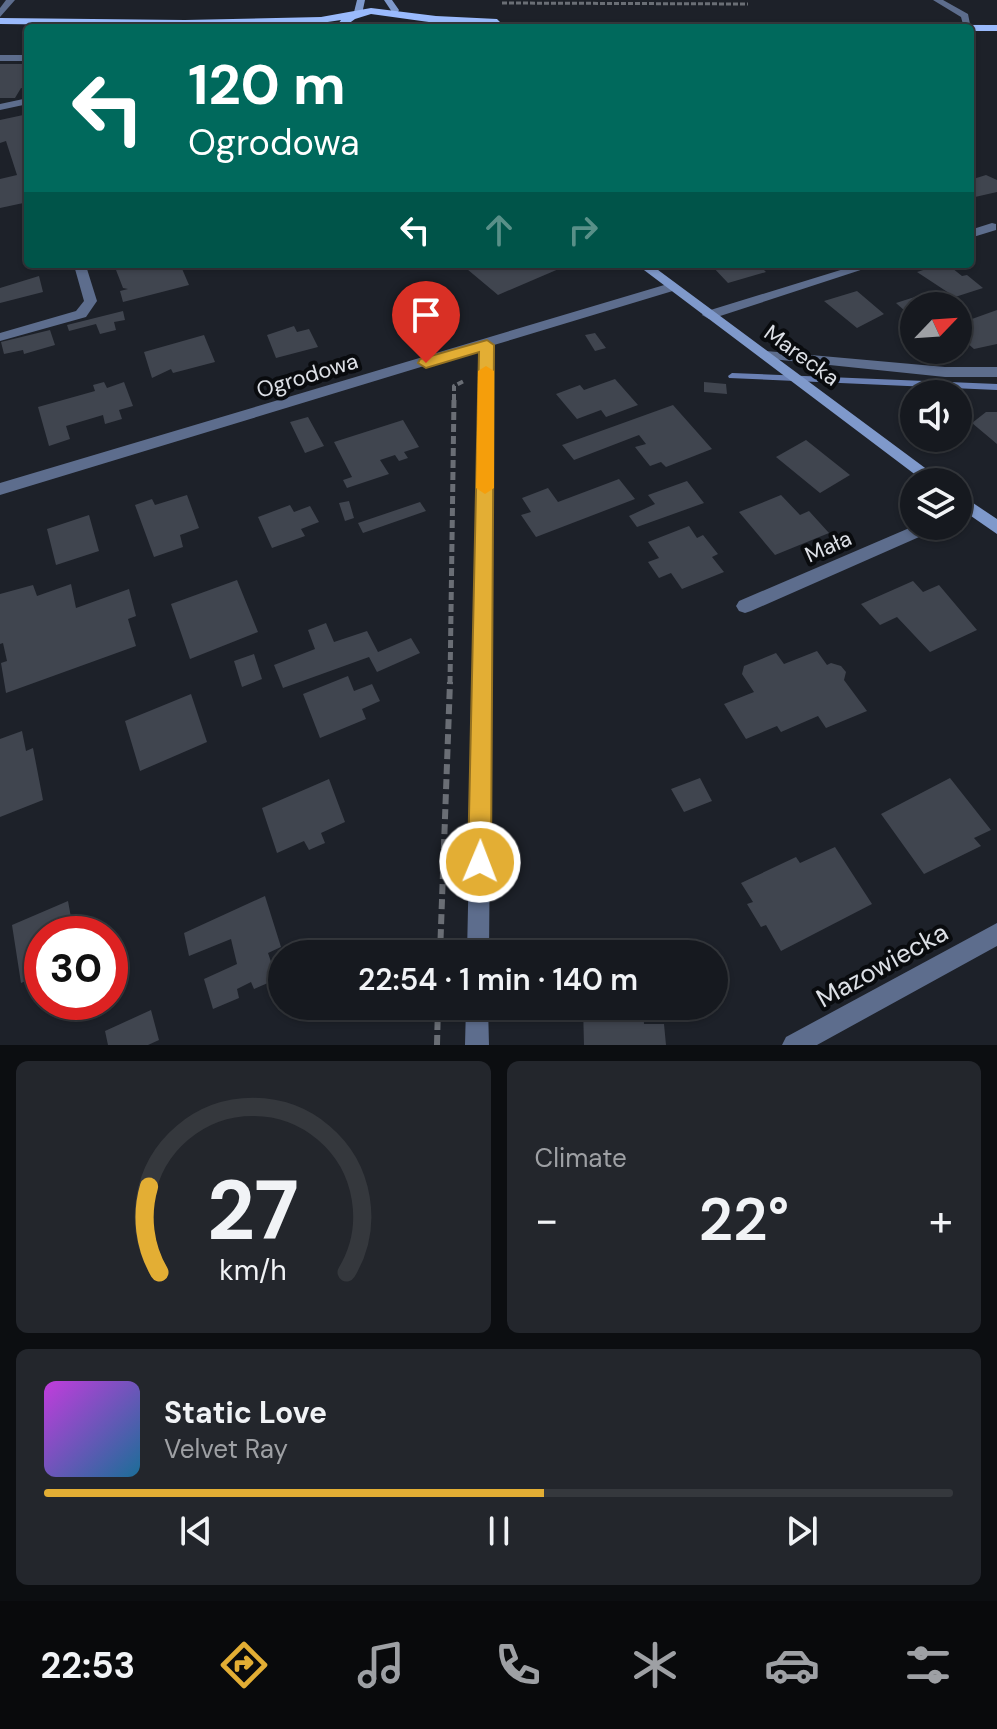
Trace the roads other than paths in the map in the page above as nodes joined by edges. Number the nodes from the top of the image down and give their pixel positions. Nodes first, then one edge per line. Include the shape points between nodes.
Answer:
1 (11, 0) edge
2 (937, 0) edge
3 (392, 5) edge
4 (357, 9) edge
5 (0, 14) edge
6 (409, 15) junction
7 (0, 21) edge
8 (185, 23) junction
9 (207, 24) edge
10 (344, 24) edge
11 (414, 24) edge
12 (522, 24) edge
13 (967, 24) edge
14 (974, 27) edge
15 (997, 28) edge
16 (0, 58) edge
17 (24, 58) edge
18 (24, 102) edge
19 (0, 107) edge
20 (992, 227) dead end
21 (974, 233) edge
22 (647, 268) edge
23 (860, 268) edge
24 (81, 269) dead end
25 (671, 287) junction
26 (709, 315) junction
27 (0, 337) edge
28 (487, 345) junction
29 (766, 355) junction
30 (997, 372) edge
31 (917, 468) edge
32 (0, 489) edge
33 (972, 511) edge
34 (994, 521) edge
35 (900, 539) edge
36 (745, 606) dead end
37 (997, 934) edge
38 (478, 940) edge
39 (477, 1020) edge
40 (477, 1045) edge
41 (794, 1045) edge

1 - 5 street
2 - 13 street via 965,16
3 - 4 main road
3 - 6 main road
4 - 8 main road via 321,20
4 - 10 main road
6 - 11 main road
6 - 12 main road
7 - 8 main road
8 - 9 main road
14 - 15 main road
16 - 17 street
18 - 19 street
20 - 21 street
22 - 25 street, Marecka
23 - 26 street
24 - 27 street via 91,301 81,314
25 - 26 street, Marecka
25 - 28 street, Ogrodowa
26 - 29 street, Marecka
28 - 32 street, Ogrodowa
28 - 38 street
29 - 30 street
29 - 31 street, Marecka
33 - 34 street
35 - 36 street, Mała
37 - 41 street, Mazowiecka
39 - 40 street

